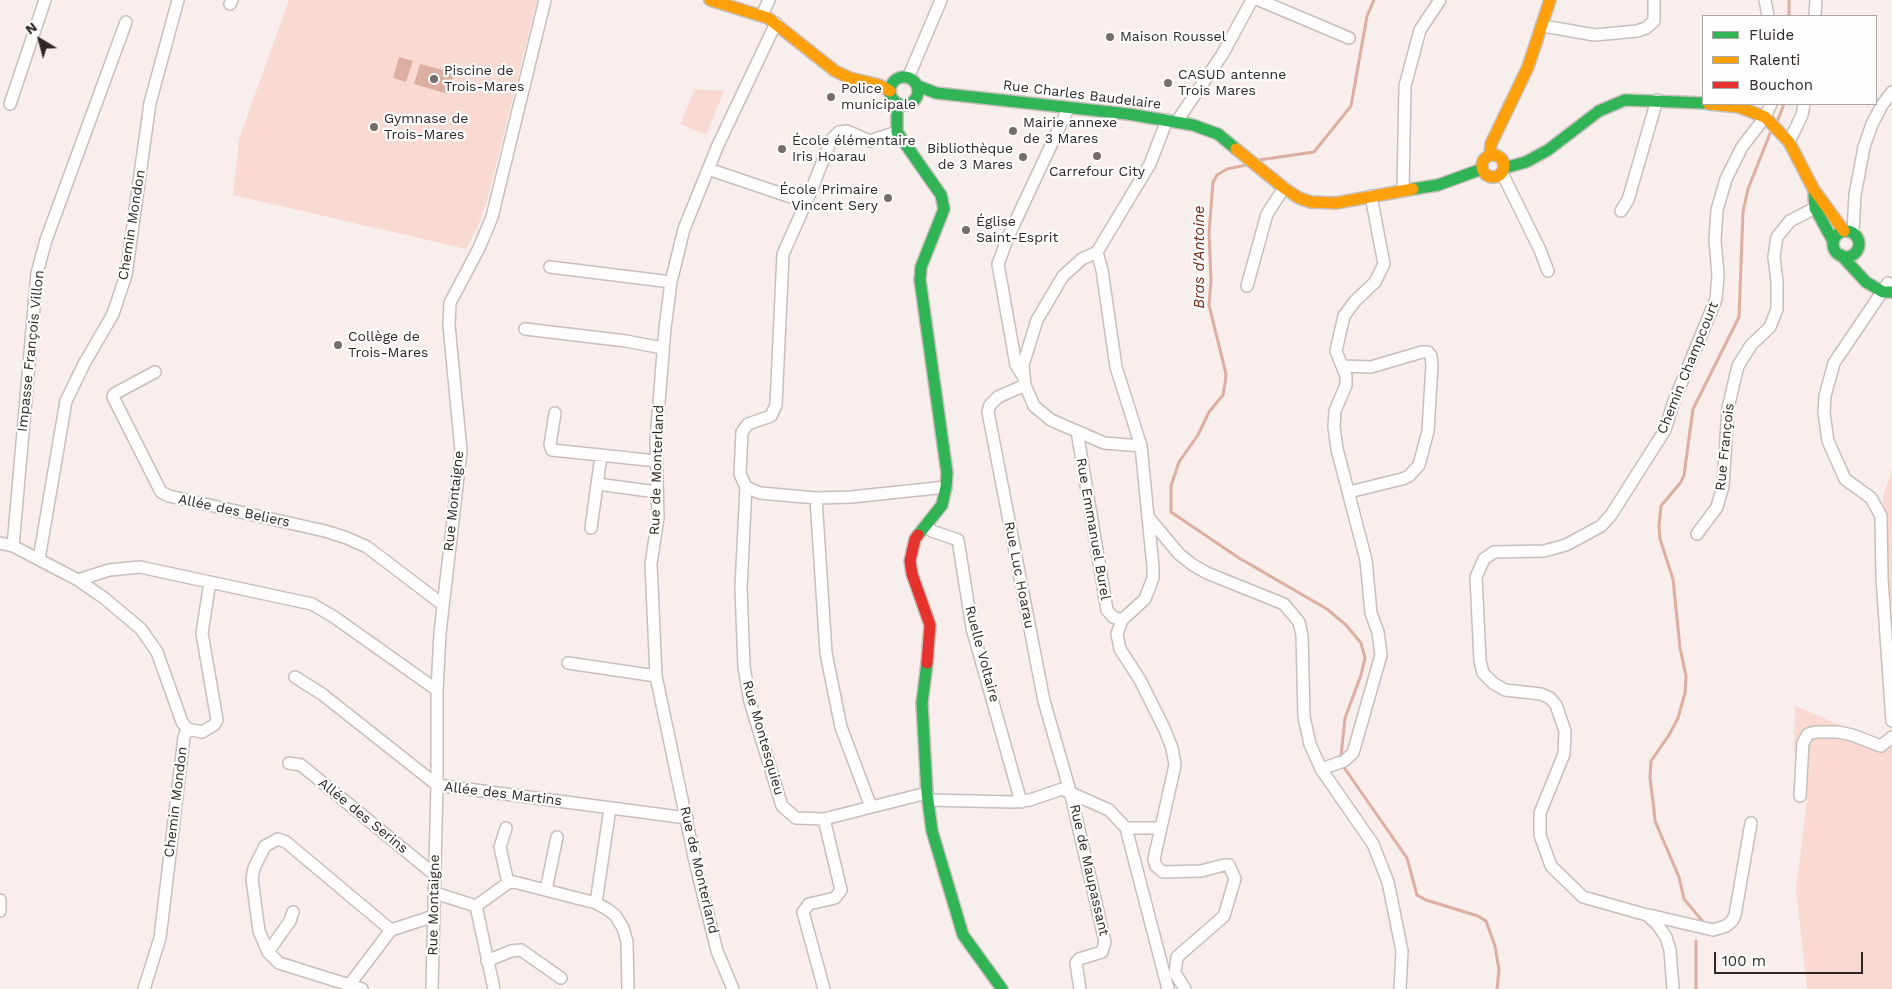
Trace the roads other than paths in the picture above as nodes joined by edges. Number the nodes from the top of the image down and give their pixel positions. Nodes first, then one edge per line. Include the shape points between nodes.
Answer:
1 (45, 0) edge
2 (178, 0) edge
3 (545, 0) edge
4 (710, 0) edge
5 (768, 0) edge
6 (941, 0) edge
7 (1252, 0) edge
8 (1259, 0) edge
9 (1440, 0) edge
10 (1550, 0) edge
11 (1654, 0) edge
12 (1766, 0) edge
13 (1816, 0) edge
14 (762, 15) junction
15 (1768, 15) edge
16 (1815, 15) edge
17 (126, 22) dead end
18 (776, 23) junction
19 (1543, 26) junction
20 (1349, 38) dead end
21 (908, 78) junction
22 (891, 87) junction
23 (918, 92) junction
24 (1892, 92) edge
25 (1657, 100) junction
26 (1702, 103) edge
27 (10, 104) dead end
28 (901, 105) junction
29 (1719, 105) edge
30 (1771, 105) edge
31 (1804, 105) edge
32 (1068, 109) junction
33 (1767, 119) junction
34 (1172, 120) junction
35 (898, 132) junction
36 (1786, 139) junction
37 (1555, 143) junction
38 (1495, 156) junction
39 (708, 169) junction
40 (1503, 171) junction
41 (1484, 172) junction
42 (1284, 188) junction
43 (1814, 190) junction
44 (1403, 191) junction
45 (1371, 196) junction
46 (806, 202) junction
47 (1815, 208) junction
48 (1621, 212) dead end
49 (1848, 232) junction
50 (1833, 241) junction
51 (1098, 252) junction
52 (1855, 252) junction
53 (1841, 255) junction
54 (550, 267) dead end
55 (1548, 271) dead end
56 (672, 282) junction
57 (1248, 286) dead end
58 (1889, 289) edge
59 (525, 328) dead end
60 (662, 348) junction
61 (1343, 366) junction
62 (154, 372) dead end
63 (1024, 381) junction
64 (555, 413) dead end
65 (1077, 431) junction
66 (1141, 446) junction
67 (601, 456) junction
68 (657, 461) junction
69 (597, 484) junction
70 (746, 487) junction
71 (946, 487) junction
72 (657, 492) junction
73 (1349, 492) junction
74 (816, 498) junction
75 (1149, 518) junction
76 (926, 525) junction
77 (591, 528) dead end
78 (1697, 534) dead end
79 (0, 543) edge
80 (13, 546) junction
81 (38, 559) junction
82 (78, 580) junction
83 (210, 582) junction
84 (442, 604) junction
85 (1122, 620) junction
86 (568, 663) dead end
87 (656, 676) junction
88 (295, 677) dead end
89 (437, 690) junction
90 (1892, 722) edge
91 (187, 729) junction
92 (1892, 737) edge
93 (289, 763) dead end
94 (1321, 769) junction
95 (437, 785) junction
96 (1070, 791) junction
97 (1800, 796) dead end
98 (928, 797) junction
99 (1021, 802) junction
100 (610, 808) junction
101 (871, 808) junction
102 (687, 818) junction
103 (824, 819) junction
104 (1751, 823) dead end
105 (506, 828) dead end
106 (1126, 828) junction
107 (1160, 828) junction
108 (557, 837) dead end
109 (435, 875) junction
110 (508, 883) junction
111 (546, 890) junction
112 (435, 893) junction
113 (0, 900) edge
114 (596, 903) junction
115 (476, 906) junction
116 (0, 911) edge
117 (293, 912) dead end
118 (1647, 914) junction
119 (434, 916) junction
120 (391, 930) junction
121 (268, 952) junction
122 (487, 961) junction
123 (561, 978) dead end
124 (350, 984) junction
125 (1001, 988) edge
126 (144, 989) edge
127 (362, 989) edge
128 (432, 989) edge
129 (494, 989) edge
130 (628, 989) edge
131 (733, 989) edge
132 (824, 989) edge
133 (1080, 989) edge
134 (1168, 989) edge
135 (1185, 989) edge
136 (1400, 989) edge
137 (1673, 989) edge

1 - 27 street
2 - 81 street, Chemin Mondon via 150,103 126,275 113,314 66,400
3 - 84 street, Rue Montaigne via 492,217 450,303 449,324 461,450
4 - 14 main road
5 - 14 street
6 - 21 street
7 - 34 street via 1222,55
8 - 20 street
9 - 44 street via 1420,30 1405,86
10 - 19 main road
11 - 19 street via 1654,21 1637,31 1594,35
12 - 15 street
13 - 16 street
14 - 18 main road
17 - 80 street, Impasse François Villon via 46,240 37,273
18 - 22 main road via 835,71 850,78
18 - 39 street, Rue de Monterland
19 - 38 main road via 1528,67 1491,144
21 - 22 main road via 899,78
21 - 23 main road
22 - 28 main road via 891,96
23 - 28 main road
23 - 32 main road, Rue Charles Baudelaire
24 - 49 street via 1878,112 1864,147
25 - 26 main road
25 - 37 main road via 1616,102
25 - 48 street via 1628,200
28 - 35 main road
29 - 33 main road via 1739,107
30 - 33 street
31 - 36 street via 1802,115
32 - 34 main road, Rue Charles Baudelaire
32 - 63 street via 998,264 1016,365
33 - 36 main road
33 - 118 street, Chemin Champcourt via 1742,147 1726,179 1717,210 1716,299 1665,430 1611,515 1601,526 1566,545 1544,551 1494,552 1484,558 1476,577 1483,673 1505,690 1550,698 1566,731 1564,754 1540,813 1540,835 1551,866 1583,897
34 - 42 main road, Rue Charles Baudelaire via 1214,132
34 - 51 street
35 - 46 street, Rue Montesquieu via 870,141 847,131 833,137
35 - 71 main road via 944,203 921,267 920,280 947,472
36 - 43 main road
37 - 38 main road via 1522,154
37 - 40 main road via 1526,162
38 - 40 main road via 1504,162
38 - 41 main road via 1482,162
39 - 46 street
39 - 56 street, Rue de Monterland via 684,229
40 - 41 main road via 1493,178
40 - 55 street
41 - 44 main road, Rue Charles Baudelaire
42 - 45 main road, Rue Charles Baudelaire via 1299,198 1325,203
42 - 57 street via 1267,214
43 - 47 main road
43 - 49 main road
44 - 45 main road, Rue Charles Baudelaire
45 - 61 street via 1384,264 1375,282 1344,316 1336,351
46 - 70 street, Rue Montesquieu via 783,254 776,405 770,416 748,424 740,437 740,474
47 - 50 main road
47 - 78 street, Rue François via 1790,221 1777,237 1774,258 1777,309 1770,327 1751,345 1738,366 1728,408 1723,486 1717,507
49 - 50 main road via 1835,236
49 - 52 main road via 1858,240
50 - 53 main road via 1834,250
51 - 63 street via 1072,266 1051,294 1037,320 1023,365
51 - 66 street via 1116,367
52 - 53 main road
52 - 58 main road
53 - 58 main road via 1866,282
54 - 56 street
56 - 60 street, Rue de Monterland
58 - 90 street via 1834,363 1824,412 1828,441 1845,479 1871,498 1881,516
59 - 60 street
60 - 68 street, Rue de Monterland
61 - 73 street via 1346,385 1335,411 1334,427
61 - 73 street via 1371,367 1422,352 1428,352 1432,365 1428,431 1419,465 1402,479
62 - 84 street, Allée des Beliers via 112,397 161,492 347,538 367,547
63 - 65 street via 1039,412
63 - 96 street, Rue Luc Hoarau via 993,401 989,419 1044,701
64 - 67 street via 552,450
65 - 66 street via 1110,445
65 - 85 street, Rue Emmanuel Burel via 1107,610
66 - 75 street
67 - 68 street
67 - 69 street
68 - 72 street, Rue de Monterland
69 - 72 street
69 - 77 street
70 - 74 street via 760,493
70 - 103 street, Rue Montesquieu via 741,588 746,684 782,806 796,818
71 - 74 street
71 - 76 main road via 942,505
72 - 87 street, Rue de Monterland via 658,518 651,564
73 - 94 street via 1366,560 1380,655 1353,753 1344,761
74 - 101 street via 826,653 841,727
75 - 85 street via 1153,578 1145,599
75 - 94 street via 1192,565 1278,601 1292,611 1302,635 1304,717 1310,744
76 - 98 main road via 915,539 910,561 930,625 922,704
76 - 99 street, Ruelle Voltaire via 932,531 958,540 972,628
79 - 80 street, Chemin Mondon
80 - 81 street, Chemin Mondon
81 - 82 street, Chemin Mondon
82 - 83 street via 110,570 140,567
82 - 91 street, Chemin Mondon via 141,629 150,641
83 - 89 street via 312,604
83 - 91 street via 202,633 217,720 202,732
84 - 89 street, Rue Montaigne
85 - 107 street via 1117,634 1120,649 1154,706 1174,756 1174,771
86 - 87 street
87 - 102 street, Rue de Monterland
88 - 95 street, Allée des Martins via 322,694
89 - 95 street, Rue Montaigne
91 - 126 street, Chemin Mondon via 160,938
92 - 97 street via 1881,746 1838,732 1808,734 1803,743
93 - 109 street, Allée des Serins via 300,765
94 - 136 street via 1373,844 1388,882 1402,951
95 - 100 street, Allée des Martins
95 - 109 street, Rue Montaigne
96 - 99 street via 1054,790
96 - 106 street via 1109,810
96 - 133 street, Rue de Maupassant via 1106,946 1099,954 1079,959 1076,963
98 - 99 street, Rue Montesquieu
98 - 101 street, Rue Montesquieu
98 - 125 main road via 932,831 963,935
100 - 102 street, Allée des Martins
100 - 114 street
101 - 103 street, Rue Montesquieu
102 - 131 street, Rue de Monterland via 718,951
103 - 132 street via 841,890 835,898 809,904 803,912
104 - 118 street via 1732,921 1713,930
105 - 110 street via 500,847
106 - 107 street
106 - 134 street
107 - 135 street via 1154,859 1163,872 1201,871 1224,865 1232,869 1235,879 1224,916 1177,957 1175,973
108 - 111 street
109 - 112 street, Rue Montaigne
110 - 111 street via 519,882
110 - 115 street
111 - 114 street
112 - 115 street
112 - 119 street, Rue Montaigne
113 - 116 street
114 - 130 street via 615,915 623,928 627,942
115 - 122 street
117 - 121 street
118 - 137 street via 1666,937 1674,972
119 - 120 street
119 - 128 street, Rue Montaigne
120 - 121 street via 286,842 278,839 265,846 252,879 259,931
120 - 124 street
121 - 124 street via 279,963
122 - 123 street via 521,950
122 - 129 street
124 - 127 street

